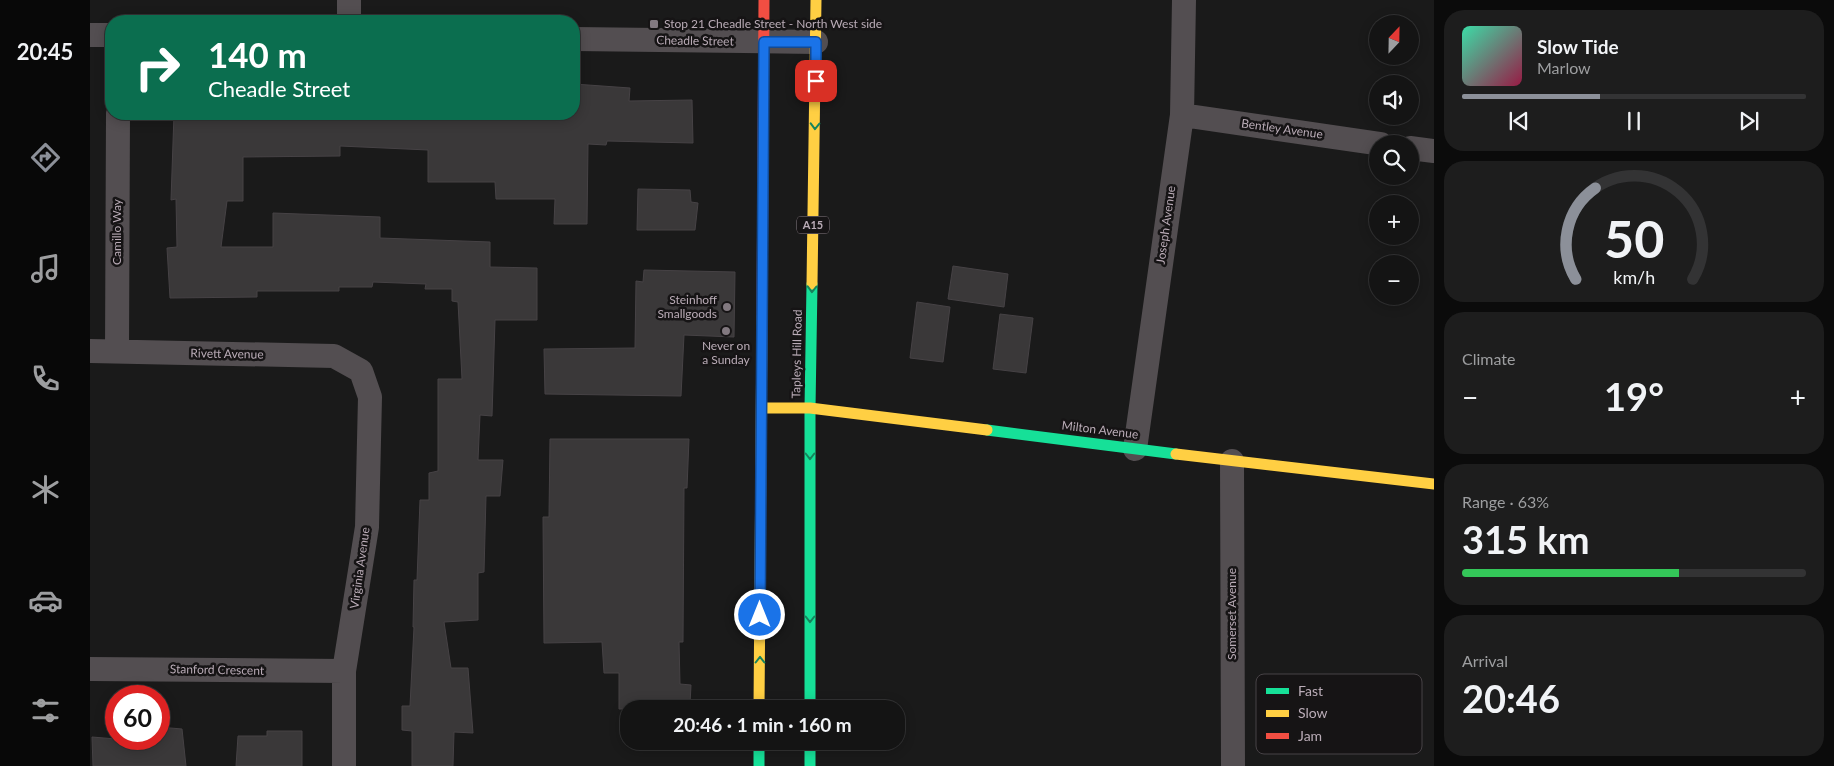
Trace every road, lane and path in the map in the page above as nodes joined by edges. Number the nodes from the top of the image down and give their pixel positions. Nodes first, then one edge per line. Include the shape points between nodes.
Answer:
1 (349, 0) edge
2 (764, 0) edge
3 (816, 0) edge
4 (1184, 0) edge
5 (349, 15) edge
6 (90, 35) edge
7 (105, 35) edge
8 (580, 39) edge
9 (764, 42) junction
10 (816, 42) junction
11 (1182, 115) junction
12 (118, 120) edge
13 (1369, 142) edge
14 (1419, 149) edge
15 (1434, 151) edge
16 (90, 351) edge
17 (117, 351) junction
18 (361, 372) joint
19 (762, 408) junction
20 (810, 408) junction
21 (1135, 448) junction
22 (1232, 461) junction
23 (1434, 484) edge
24 (90, 669) edge
25 (344, 670) junction
26 (759, 700) edge
27 (810, 700) edge
28 (759, 750) edge
29 (810, 750) edge
30 (344, 766) edge
31 (759, 766) edge
32 (810, 766) edge
33 (1233, 766) edge

1 - 5 street
2 - 9 main road
3 - 10 main road, Tapleys Hill Road / A15
4 - 11 street, Joseph Avenue
6 - 7 street
8 - 9 street, Cheadle Street
9 - 10 street, Cheadle Street
9 - 19 main road
10 -> 20 main road, Tapleys Hill Road / A15
11 - 13 street, Bentley Avenue
11 - 21 street, Joseph Avenue
12 - 17 street, Camillo Way
14 - 15 street
16 - 17 street, Rivett Avenue
17 - 18 street, Rivett Avenue via 334,356
18 - 25 street, Virginia Avenue via 370,397 367,528
19 - 20 main road, Milton Avenue
26 -> 19 main road
20 - 21 main road, Milton Avenue
20 -> 27 main road, Tapleys Hill Road / A15
21 - 22 main road, Milton Avenue
22 - 23 main road, Milton Avenue
22 - 33 street, Somerset Avenue
24 - 25 street, Stanford Crescent
25 - 30 street, Virginia Avenue
28 - 31 main road
29 - 32 main road

